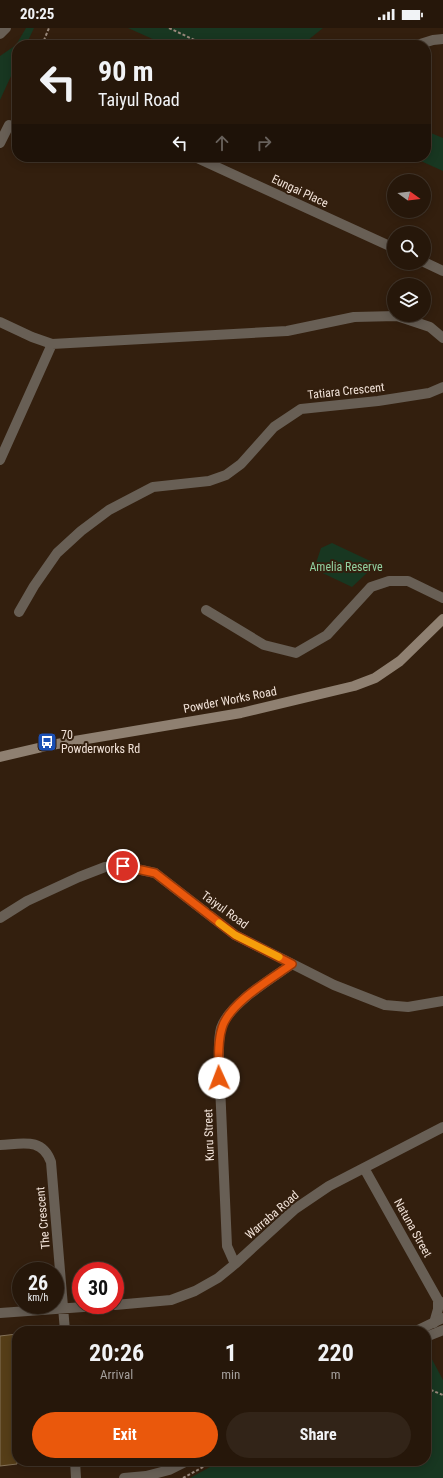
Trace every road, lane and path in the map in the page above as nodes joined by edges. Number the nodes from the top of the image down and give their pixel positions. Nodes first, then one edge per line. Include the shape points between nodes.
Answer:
1 (6, 28) edge
2 (49, 28) edge
3 (169, 28) edge
4 (0, 34) edge
5 (443, 39) edge
6 (44, 40) edge
7 (194, 40) edge
8 (431, 41) edge
9 (12, 117) edge
10 (9, 125) joint
11 (0, 143) edge
12 (206, 162) edge
13 (387, 245) edge
14 (431, 265) edge
15 (443, 271) edge
16 (0, 322) edge
17 (443, 338) edge
18 (52, 344) junction
19 (443, 387) edge
20 (0, 460) edge
21 (443, 598) edge
22 (206, 610) dead end
23 (19, 612) dead end
24 (443, 619) edge
25 (0, 757) edge
26 (0, 918) edge
27 (292, 964) junction
28 (443, 1001) edge
29 (443, 1127) edge
30 (0, 1145) edge
31 (364, 1168) junction
32 (60, 1262) edge
33 (235, 1264) junction
34 (441, 1302) edge
35 (124, 1304) edge
36 (72, 1308) edge
37 (64, 1309) joint
38 (12, 1312) edge
39 (0, 1313) edge
40 (439, 1320) edge
41 (65, 1326) edge
42 (426, 1326) edge
43 (443, 1330) edge
44 (431, 1335) edge
45 (431, 1390) edge
46 (443, 1395) edge
47 (75, 1466) edge
48 (177, 1466) edge
49 (205, 1466) edge
50 (76, 1478) edge
51 (124, 1478) edge
52 (183, 1478) edge

1 - 4 street
2 - 6 path
3 - 7 path
5 - 8 street
9 - 10 path
10 - 11 street
12 - 13 street, Eungai Place
14 - 15 street
16 - 18 street
17 - 18 street via 430,327 396,316 354,317 287,331
18 - 20 street
19 - 23 street, Tatiara Crescent via 429,393 378,401 300,409 274,427 241,464 226,475 209,481 153,487 109,510 57,553
21 - 22 street via 408,581 389,581 371,587 328,635 296,653 264,644
24 - 25 main road, Powder Works Road via 400,661 375,678 354,686 241,713 51,745
26 - 27 street, Taiyul Road via 27,901 79,877 105,867 123,866 155,873 235,935
27 - 28 street, Taiyul Road via 334,985 385,1005 408,1007
27 - 33 street, Kuru Street via 246,997 229,1014 222,1028 218,1047 227,1246
29 - 31 street, Warraba Road
30 - 32 street, The Crescent via 28,1143 38,1145 48,1153 51,1162
31 - 33 street, Warraba Road via 329,1186 295,1209
31 - 34 street, Natuna Street
33 - 35 street, Warraba Road via 201,1288 171,1300
34 - 40 street, Natuna Street via 437,1314
36 - 37 street
37 - 41 street, The Crescent
38 - 39 street
40 - 42 street
43 - 44 street
45 - 46 path
47 - 50 street
48 - 51 street via 146,1476
49 - 52 path

